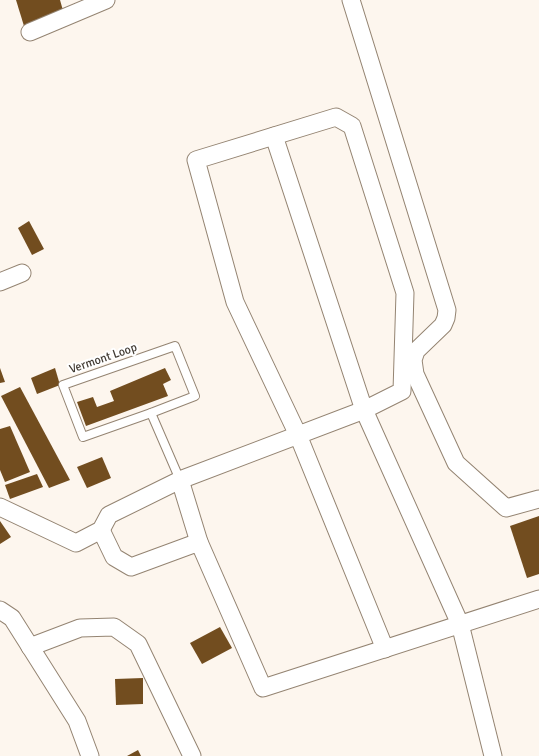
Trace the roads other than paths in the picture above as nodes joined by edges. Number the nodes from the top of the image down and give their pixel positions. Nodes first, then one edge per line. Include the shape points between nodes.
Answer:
1 (106, 0) edge
2 (351, 0) edge
3 (30, 32) dead end
4 (274, 136) junction
5 (22, 273) dead end
6 (0, 282) edge
7 (364, 410) junction
8 (151, 413) junction
9 (298, 435) junction
10 (180, 480) junction
11 (539, 499) edge
12 (0, 507) edge
13 (101, 530) junction
14 (199, 542) junction
15 (539, 599) edge
16 (0, 610) edge
17 (460, 624) junction
18 (30, 647) junction
19 (385, 649) junction
20 (90, 756) edge
21 (192, 756) edge
22 (493, 756) edge

1 - 3 street
2 - 11 street via 447,310 443,325 416,351 413,360 414,374 456,463 506,508
4 - 7 street
4 - 7 street via 336,117 352,126 405,293 402,391
4 - 9 street via 196,160 235,302
5 - 6 street
7 - 9 street
7 - 17 street
8 - 8 lane, Vermont Loop via 83,436 63,385 175,346 195,396
8 - 10 lane
9 - 10 street
9 - 19 street
10 - 13 street via 109,516
10 - 14 street
12 - 13 street via 76,543
13 - 14 street via 114,557 131,567
14 - 19 street via 263,688
15 - 17 street
16 - 18 street via 12,618
17 - 19 street
17 - 22 street
18 - 20 street via 77,721
18 - 21 street via 80,628 114,627 138,644

